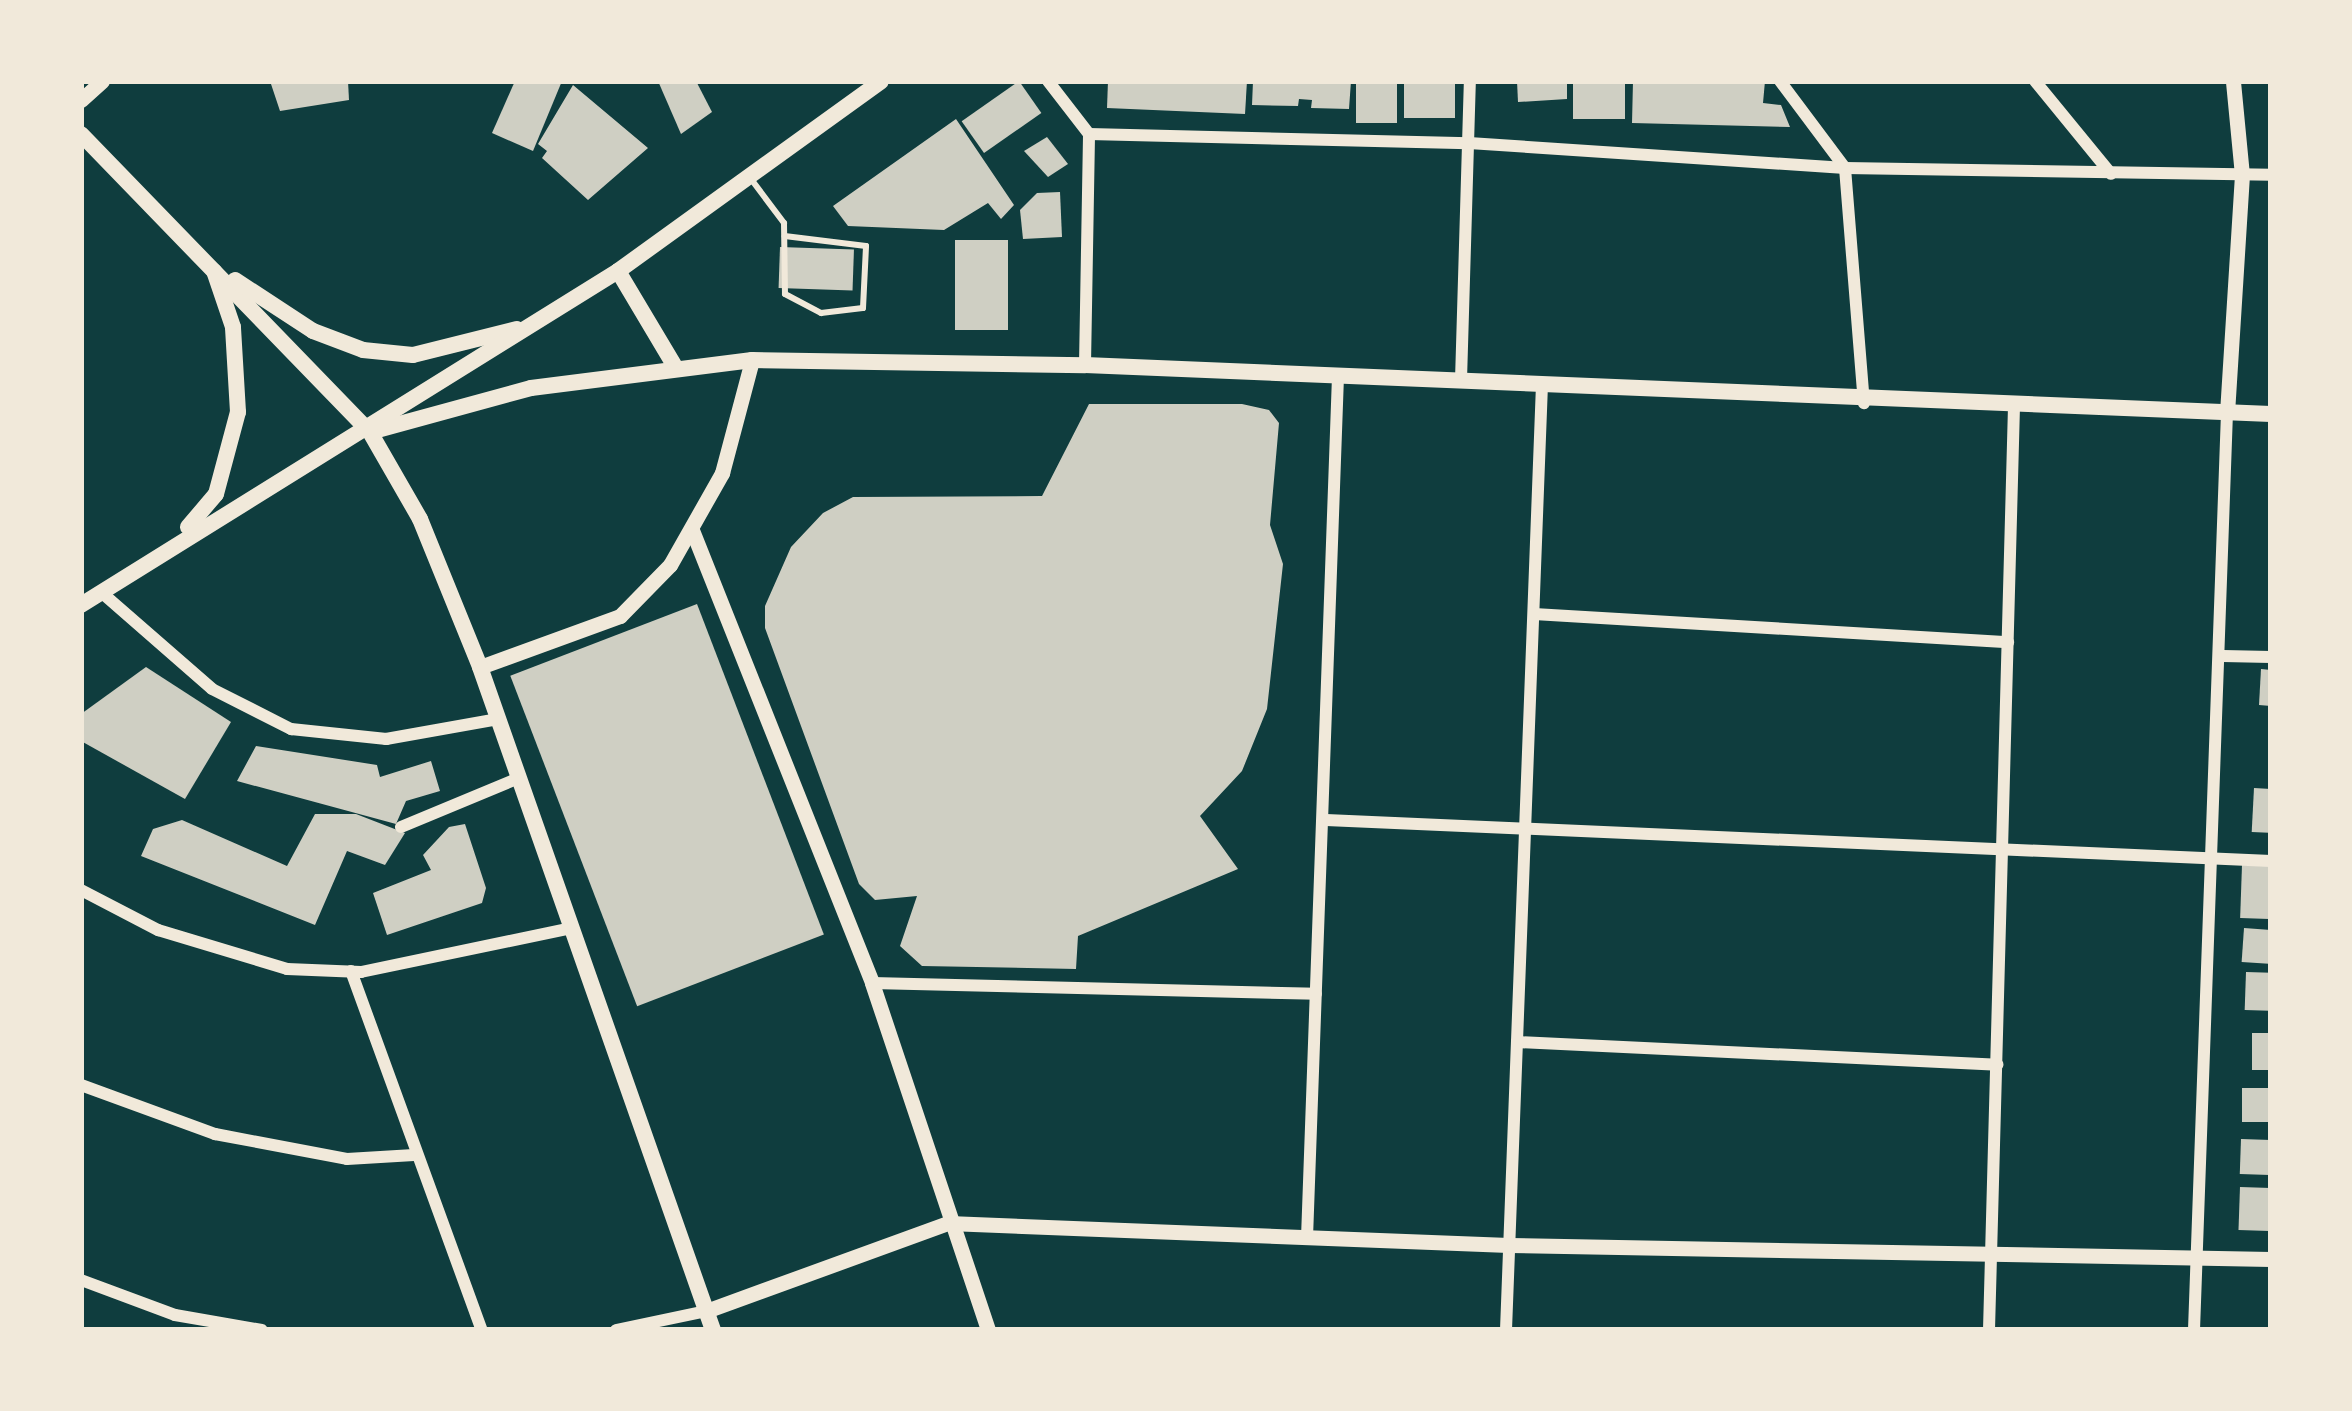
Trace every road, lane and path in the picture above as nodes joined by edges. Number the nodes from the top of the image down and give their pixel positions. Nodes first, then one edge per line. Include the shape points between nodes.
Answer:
1 (102, 81) edge
2 (881, 81) edge
3 (1048, 81) edge
4 (1470, 81) edge
5 (1780, 81) edge
6 (2035, 81) edge
7 (2233, 81) edge
8 (81, 100) edge
9 (81, 134) edge
10 (1089, 134) junction
11 (1469, 143) junction
12 (1845, 168) junction
13 (2111, 174) junction
14 (2271, 175) edge
15 (2242, 176) junction
16 (748, 177) junction
17 (785, 236) junction
18 (211, 265) junction
19 (618, 271) junction
20 (535, 324) junction
21 (752, 360) junction
22 (674, 364) junction
23 (1085, 365) junction
24 (1338, 376) junction
25 (1461, 380) junction
26 (1543, 386) junction
27 (1864, 403) junction
28 (2014, 407) junction
29 (2227, 413) junction
30 (2271, 415) edge
31 (370, 432) junction
32 (692, 530) junction
33 (171, 544) junction
34 (101, 592) junction
35 (81, 605) edge
36 (1534, 614) junction
37 (2008, 642) junction
38 (2223, 656) junction
39 (2271, 657) edge
40 (480, 668) junction
41 (498, 719) junction
42 (519, 778) junction
43 (1326, 820) junction
44 (401, 827) dead end
45 (1525, 830) junction
46 (2002, 852) junction
47 (2216, 860) junction
48 (2271, 861) edge
49 (81, 890) edge
50 (572, 928) junction
51 (351, 971) junction
52 (872, 983) junction
53 (1316, 994) junction
54 (1517, 1042) junction
55 (1996, 1065) junction
56 (81, 1085) edge
57 (414, 1155) junction
58 (948, 1222) junction
59 (1307, 1238) junction
60 (1509, 1245) junction
61 (1991, 1254) junction
62 (2195, 1257) junction
63 (2271, 1259) edge
64 (81, 1280) edge
65 (706, 1311) junction
66 (175, 1315) junction
67 (170, 1330) edge
68 (262, 1330) edge
69 (482, 1330) edge
70 (616, 1330) edge
71 (713, 1330) edge
72 (988, 1330) edge
73 (1506, 1330) edge
74 (1990, 1330) edge
75 (2194, 1330) edge

1 - 8 street
2 - 16 main road
3 - 10 street
4 - 11 street
5 - 12 street
6 - 13 street
7 - 15 street
9 - 18 main road
10 - 11 street
10 - 23 street
11 - 12 street
11 - 25 street
12 - 13 street
12 - 27 street
13 - 15 street
14 - 15 street
15 - 29 street
16 - 17 lane via 778,208
16 - 19 main road
17 - 17 lane via 785,294 820,313 863,308 866,246
18 - 20 main road via 313,331 363,350 413,355
18 - 31 main road
18 - 33 main road via 240,374 235,445 216,494
19 - 20 main road
19 - 22 main road
20 - 31 main road
21 - 22 main road
21 - 23 main road
21 - 32 street via 722,473
22 - 31 main road via 531,388
23 - 24 main road
24 - 25 main road
24 - 43 street
25 - 26 main road
26 - 27 main road
26 - 36 street
27 - 28 main road
28 - 29 main road
28 - 37 street
29 - 30 main road
29 - 38 street
31 - 33 main road
31 - 40 main road via 420,519
32 - 40 street via 620,616
32 - 52 street
33 - 34 main road
34 - 35 main road
34 - 41 street via 212,689 291,729 386,739
36 - 37 street
36 - 45 street
37 - 46 street
38 - 39 street
38 - 47 street
40 - 41 main road
41 - 42 main road
42 - 44 street
42 - 50 main road
43 - 45 street
43 - 53 street
45 - 46 street
45 - 54 street
46 - 47 street
46 - 55 street
47 - 48 street
47 - 62 street
49 - 51 street via 158,930 235,955 286,969
50 - 51 street
50 - 65 main road
51 - 57 street
52 - 53 street
52 - 58 street
53 - 59 street
54 - 55 street
54 - 60 street
55 - 61 street
56 - 57 street via 215,1133 347,1159
57 - 69 street
58 - 59 street
58 - 65 street
58 - 72 street
59 - 60 street
60 - 61 street
60 - 73 street
61 - 62 street
61 - 74 street
62 - 63 street
62 - 75 street
64 - 66 street
65 - 70 street
65 - 71 main road
66 - 67 street
66 - 68 street

